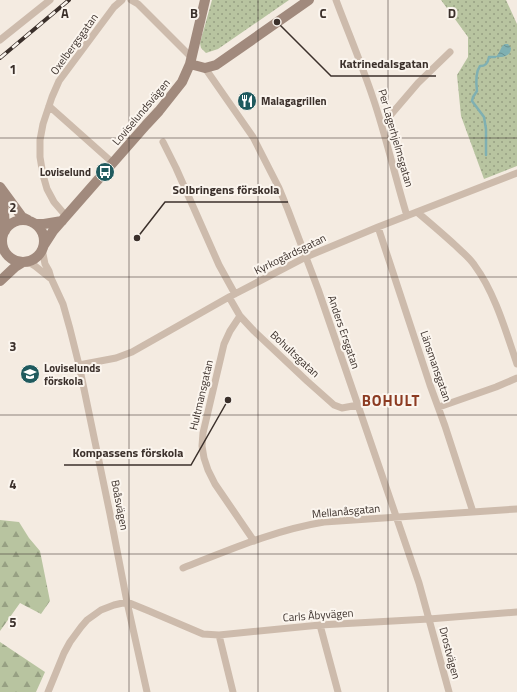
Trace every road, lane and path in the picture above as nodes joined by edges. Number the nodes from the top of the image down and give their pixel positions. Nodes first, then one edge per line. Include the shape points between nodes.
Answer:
1 (50, 0) edge
2 (122, 0) edge
3 (131, 0) edge
4 (205, 0) edge
5 (309, 0) edge
6 (336, 0) edge
7 (0, 40) edge
8 (450, 52) dead end
9 (190, 61) junction
10 (205, 68) junction
11 (50, 106) junction
12 (382, 125) junction
13 (162, 142) dead end
14 (113, 163) junction
15 (517, 173) edge
16 (0, 187) edge
17 (0, 193) edge
18 (417, 212) junction
19 (407, 216) junction
20 (64, 218) junction
21 (32, 222) junction
22 (378, 227) junction
23 (5, 231) junction
24 (43, 247) junction
25 (2, 253) edge
26 (306, 257) junction
27 (25, 261) junction
28 (51, 278) junction
29 (0, 281) edge
30 (232, 296) junction
31 (240, 316) junction
32 (517, 364) edge
33 (79, 365) junction
34 (517, 378) edge
35 (358, 405) junction
36 (439, 407) junction
37 (517, 509) edge
38 (473, 512) junction
39 (396, 517) junction
40 (254, 541) junction
41 (183, 568) dead end
42 (127, 602) junction
43 (517, 612) edge
44 (429, 619) junction
45 (320, 625) junction
46 (219, 635) junction
47 (48, 692) edge
48 (147, 692) edge
49 (233, 692) edge
50 (338, 692) edge
51 (449, 692) edge

1 - 7 street
2 - 11 street, Oxelbergsgatan via 114,7 59,81
3 - 9 street via 138,4
4 - 9 street, Loviselundsvägen
5 - 10 street via 216,65
6 - 12 street, Per Lagerhjelmsgatan
8 - 12 street
9 - 10 street
9 - 14 street, Loviselundsvägen via 182,82 173,94
10 - 26 street, Anders Ersgatan via 253,137 279,188
11 - 14 street
11 - 20 street, Oxelbergsgatan via 43,124 40,157 47,189
12 - 19 street, Per Lagerhjelmsgatan
13 - 30 street, Bohultsgatan
14 - 20 street, Loviselundsvägen
15 - 18 street, Kyrkogårdsgatan
16 - 21 street via 22,216
17 - 23 street
18 - 19 street, Kyrkogårdsgatan
18 - 32 street via 463,253 482,276 495,303
19 - 22 street, Kyrkogårdsgatan
20 - 21 street via 44,224
20 - 24 street, Loviselundsvägen
21 - 23 street via 20,220
21 - 24 street via 43,233
22 - 26 street, Kyrkogårdsgatan
22 - 36 street, Länsmansgatan
23 - 25 street
24 - 27 street via 36,257
24 - 28 street, Boåsvägen via 45,264
25 - 27 street via 6,252 11,258
26 - 30 street, Kyrkogårdsgatan
26 - 35 street, Anders Ersgatan
27 - 28 street, Boåsvägen
27 - 29 street
28 - 33 street, Boåsvägen via 63,304
30 - 31 street, Bohultsgatan
30 - 33 street, Kyrkogårdsgatan via 132,352 116,358
31 - 35 street, Bohultsgatan via 334,405 342,408
31 - 40 street, Hultmansgatan via 224,344 202,446 208,470 215,484
33 - 42 street, Boåsvägen
34 - 36 street
35 - 39 street, Anders Ersgatan
36 - 38 street, Länsmansgatan
37 - 38 street, Mellanåsgatan
38 - 39 street, Mellanåsgatan
39 - 40 street, Mellanåsgatan via 324,522
39 - 44 street, Anders Ersgatan
40 - 41 street, Mellanåsgatan
42 - 46 street, Carls Åbyvägen via 203,634
42 - 47 street via 101,610 81,626 64,653
42 - 48 street, Boåsvägen
43 - 44 street, Carls Åbyvägen
44 - 45 street, Carls Åbyvägen
44 - 51 street, Drostvägen
45 - 46 street, Carls Åbyvägen
45 - 50 street
46 - 49 street

